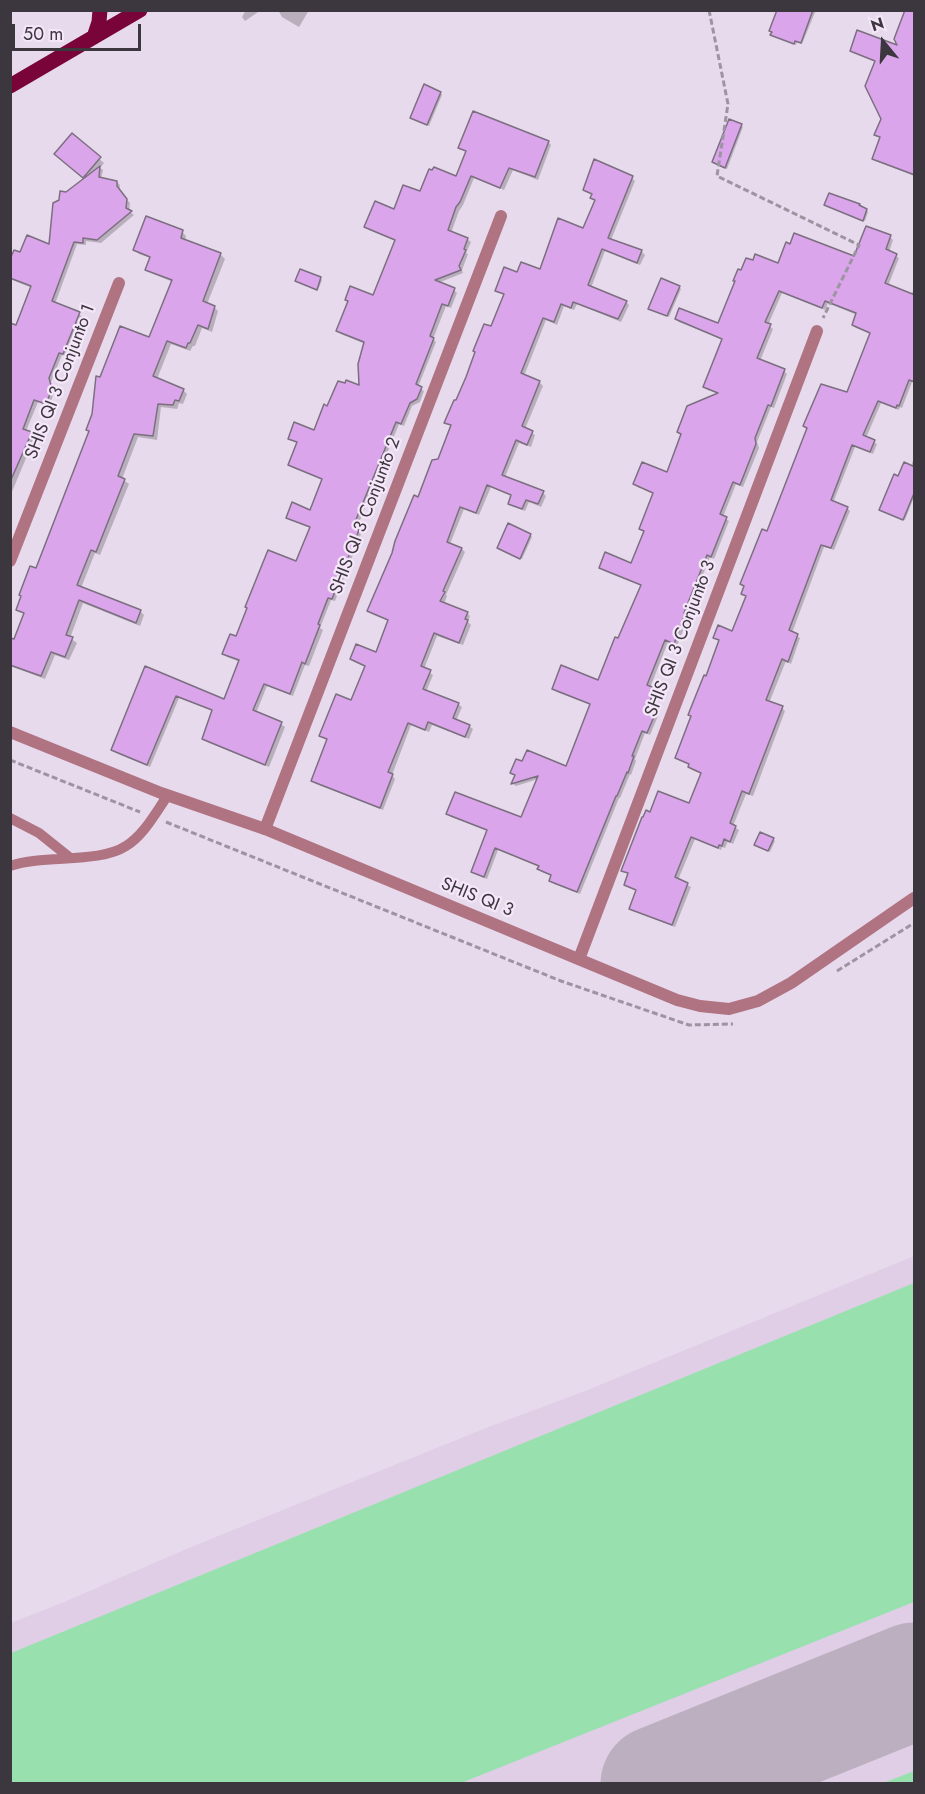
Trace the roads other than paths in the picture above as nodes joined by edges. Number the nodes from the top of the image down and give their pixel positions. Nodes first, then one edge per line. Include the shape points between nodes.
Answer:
1 (100, 10) edge
2 (140, 10) edge
3 (94, 37) junction
4 (10, 86) edge
5 (501, 216) dead end
6 (119, 283) dead end
7 (817, 331) road end
8 (10, 561) edge
9 (10, 732) edge
10 (168, 795) junction
11 (10, 818) edge
12 (265, 830) junction
13 (69, 857) junction
14 (10, 866) edge
15 (915, 898) edge
16 (579, 959) junction

1 - 3 main road
2 - 3 main road
3 - 4 main road
5 - 12 street, SHIS QI 3 Conjunto 2
6 - 8 street, SHIS QI 3 Conjunto 1
7 - 16 street, SHIS QI 3 Conjunto 3
9 - 10 street, SHIS QI 3
10 - 12 street, SHIS QI 3
10 - 13 lane via 127,845 104,854
11 - 13 lane via 39,833
12 - 16 street, SHIS QI 3
13 - 14 lane
15 - 16 street, SHIS QI 3 via 791,983 758,1001 729,1009 677,1000

